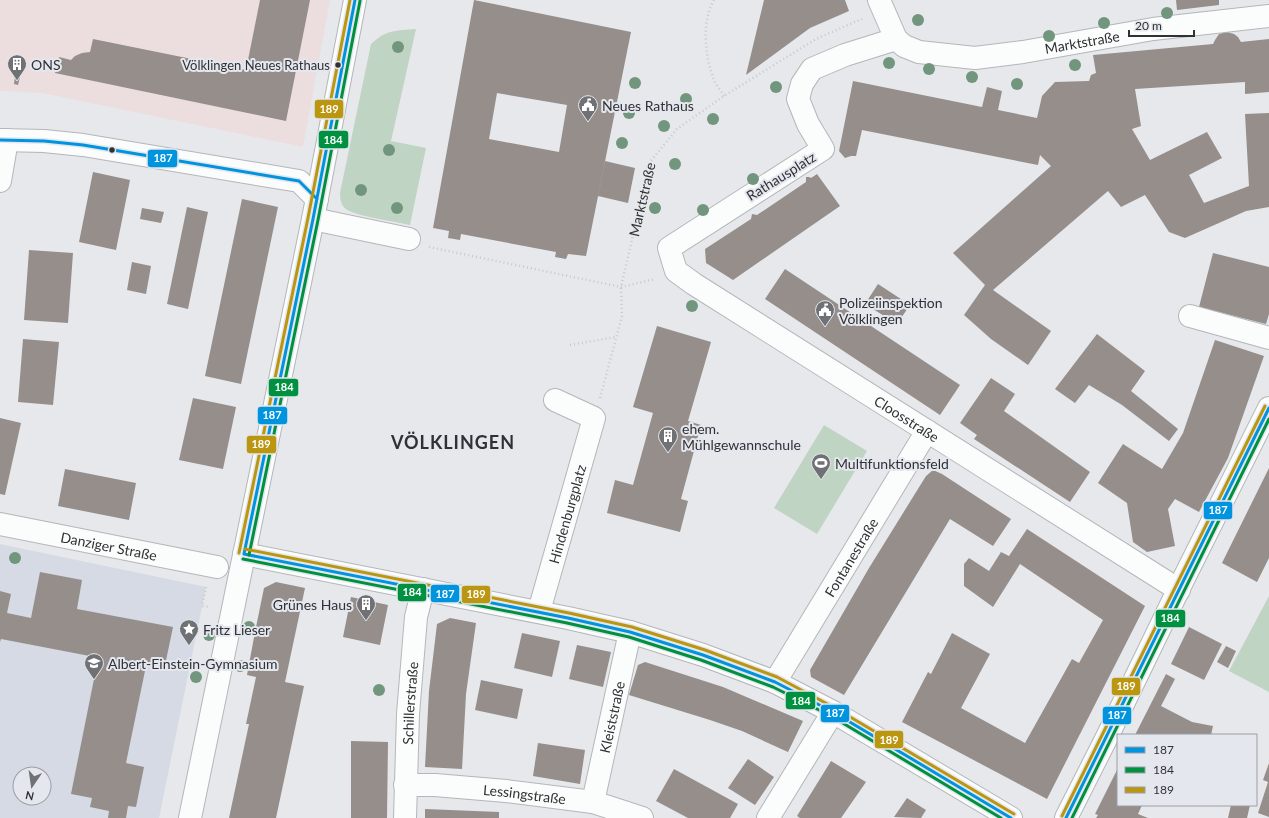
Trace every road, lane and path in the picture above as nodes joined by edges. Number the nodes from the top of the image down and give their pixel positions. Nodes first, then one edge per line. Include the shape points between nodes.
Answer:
1 (355, 0) edge
2 (714, 0) edge
3 (881, 5) edge
4 (1269, 16) edge
5 (896, 39) junction
6 (3, 140) edge
7 (0, 181) edge
8 (313, 218) junction
9 (409, 239) joint
10 (676, 271) junction
11 (621, 287) junction
12 (1190, 316) dead end
13 (616, 337) junction
14 (1269, 338) edge
15 (570, 345) dead end
16 (555, 400) dead end
17 (1269, 408) edge
18 (594, 418) junction
19 (927, 431) junction
20 (0, 524) edge
21 (244, 554) junction
22 (217, 567) dead end
23 (423, 588) junction
24 (1178, 590) junction
25 (540, 611) junction
26 (630, 632) junction
27 (775, 682) junction
28 (833, 712) junction
29 (405, 785) junction
30 (593, 802) junction
31 (190, 818) edge
32 (405, 818) edge
33 (642, 818) edge
34 (768, 818) edge
35 (1011, 818) edge
36 (1066, 818) edge

1 - 8 street
2 - 11 path, Marktstraße via 709,8 706,33 709,62 714,81 724,96 677,129 650,162
3 - 5 street
4 - 5 street, Marktstraße via 1153,29 975,58 919,52 904,46
5 - 10 street, Rathausplatz via 845,55 812,69 802,84 798,99 808,124 823,149 669,248
6 - 7 street
6 - 8 street via 83,145 299,181
8 - 9 street
8 - 21 street
9 - 11 path via 441,250
10 - 11 path
10 - 19 street, Cloosstraße
11 - 13 path, Marktstraße via 622,316
12 - 14 street
13 - 15 path
13 - 18 path, Marktstraße
16 - 18 street
17 - 24 street
18 - 25 street, Hindenburgplatz
19 - 24 street, Cloosstraße
19 - 27 street, Fontanestraße
20 - 22 street, Danziger Straße
21 - 23 street
21 - 31 street
23 - 25 street
23 - 29 street, Schillerstraße via 416,617
24 - 36 street
25 - 26 street
26 - 27 street via 703,655
26 - 30 street, Kleiststraße
27 - 28 street
28 - 34 street
28 - 35 street
29 - 30 street, Lessingstraße via 506,791
29 - 32 street, Schillerstraße
30 - 33 street, Lessingstraße

